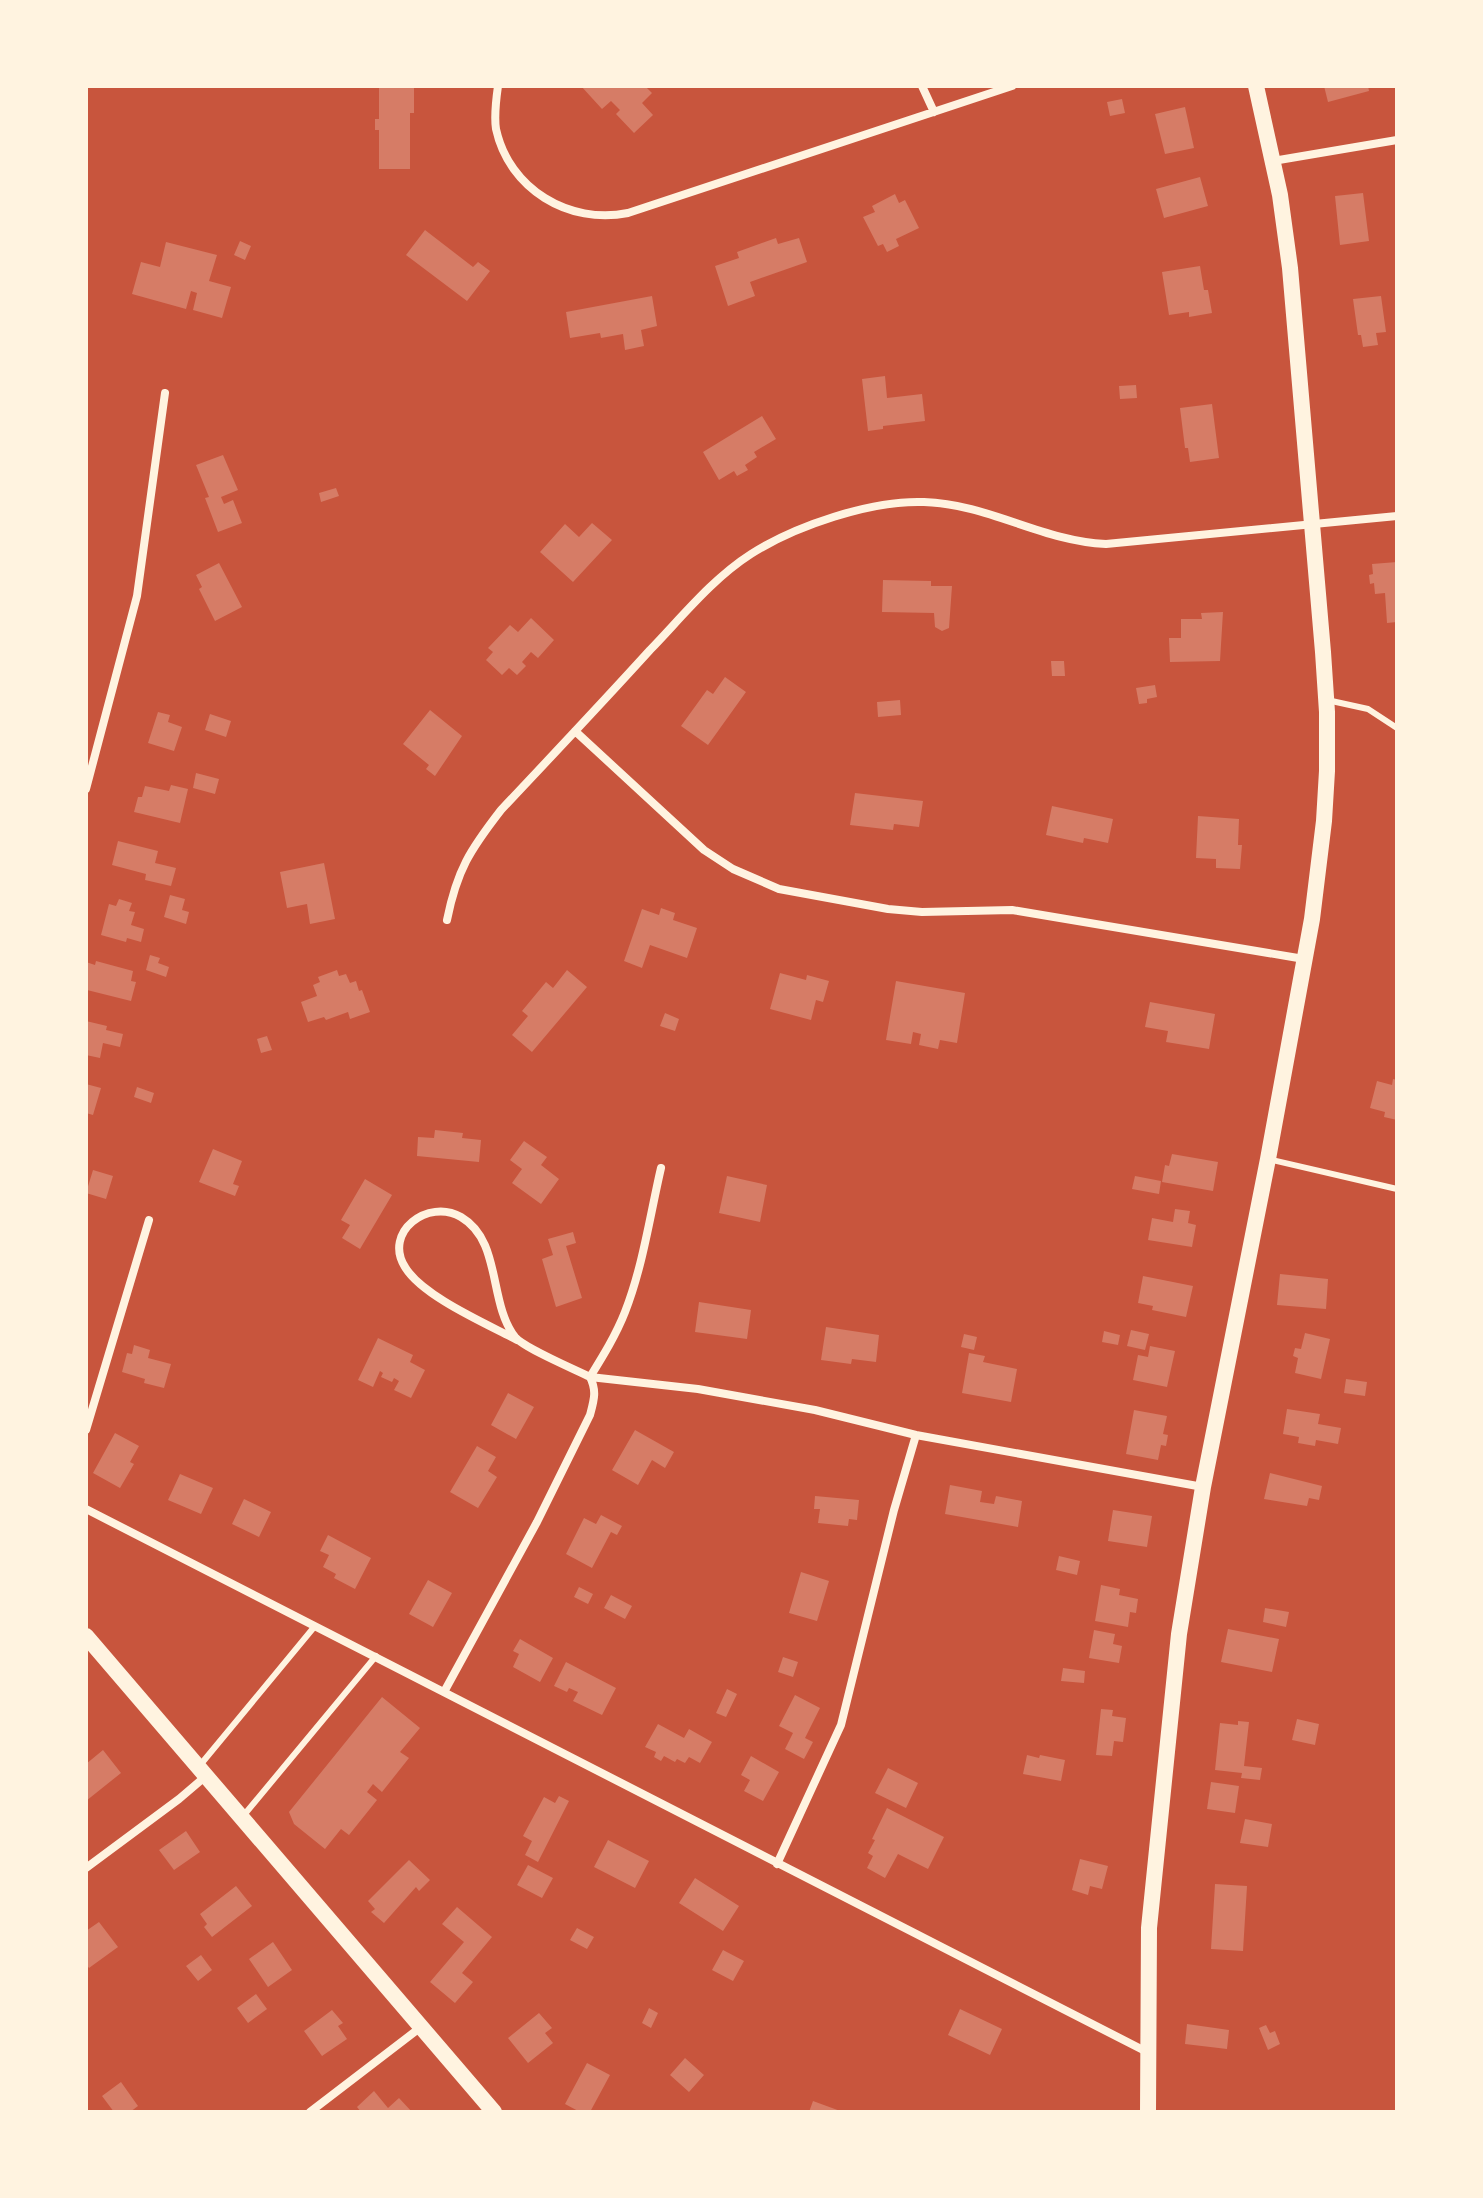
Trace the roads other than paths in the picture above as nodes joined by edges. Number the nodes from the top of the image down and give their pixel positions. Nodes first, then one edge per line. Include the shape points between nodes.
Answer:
1 (498, 86) edge
2 (922, 86) edge
3 (1012, 86) edge
4 (1256, 86) edge
5 (934, 112) junction
6 (1397, 140) edge
7 (1273, 161) junction
8 (165, 393) dead end
9 (1397, 516) edge
10 (1312, 523) junction
11 (1327, 700) junction
12 (1397, 728) edge
13 (575, 731) junction
14 (86, 789) edge
15 (447, 920) dead end
16 (1305, 960) junction
17 (1268, 1159) junction
18 (661, 1168) dead end
19 (1397, 1189) edge
20 (149, 1220) dead end
21 (517, 1340) junction
22 (590, 1377) junction
23 (86, 1430) edge
24 (916, 1435) junction
25 (1203, 1487) junction
26 (86, 1509) edge
27 (315, 1626) junction
28 (86, 1636) edge
29 (376, 1656) junction
30 (444, 1692) junction
31 (202, 1772) junction
32 (241, 1818) junction
33 (777, 1864) junction
34 (86, 1868) edge
35 (421, 2027) junction
36 (1147, 2052) junction
37 (310, 2112) edge
38 (494, 2112) edge
39 (1148, 2112) edge

1 - 5 street via 496,129 515,171 548,201 592,216 628,213
2 - 5 street
3 - 5 street
4 - 7 main road
6 - 7 street
7 - 10 main road via 1290,268
8 - 14 street via 137,596
9 - 10 street
10 - 11 main road
10 - 13 street via 1106,544 1060,539 977,509 942,503 889,503 853,513 776,541 727,571
11 - 12 lane via 1368,709
11 - 16 main road via 1324,821
13 - 15 street via 475,844 454,887
13 - 16 street via 704,850 779,889 888,909 1012,910
16 - 17 main road
17 - 19 lane
17 - 25 main road
18 - 22 street via 625,1311
20 - 23 street
21 - 21 street via 499,1306 484,1243 472,1225 438,1210 415,1218 401,1238 406,1270 426,1289
21 - 22 street
22 - 24 street via 698,1389
22 - 30 street via 595,1398 590,1415
24 - 25 street
24 - 33 street via 841,1725
25 - 36 main road via 1179,1634 1158,1826 1149,1928
26 - 27 street
27 - 29 street
27 - 31 lane
28 - 31 main road
29 - 30 street
29 - 32 lane
30 - 33 street
31 - 32 main road
31 - 34 street via 179,1799
32 - 35 main road
33 - 36 street
35 - 37 street
35 - 38 main road
36 - 39 main road

